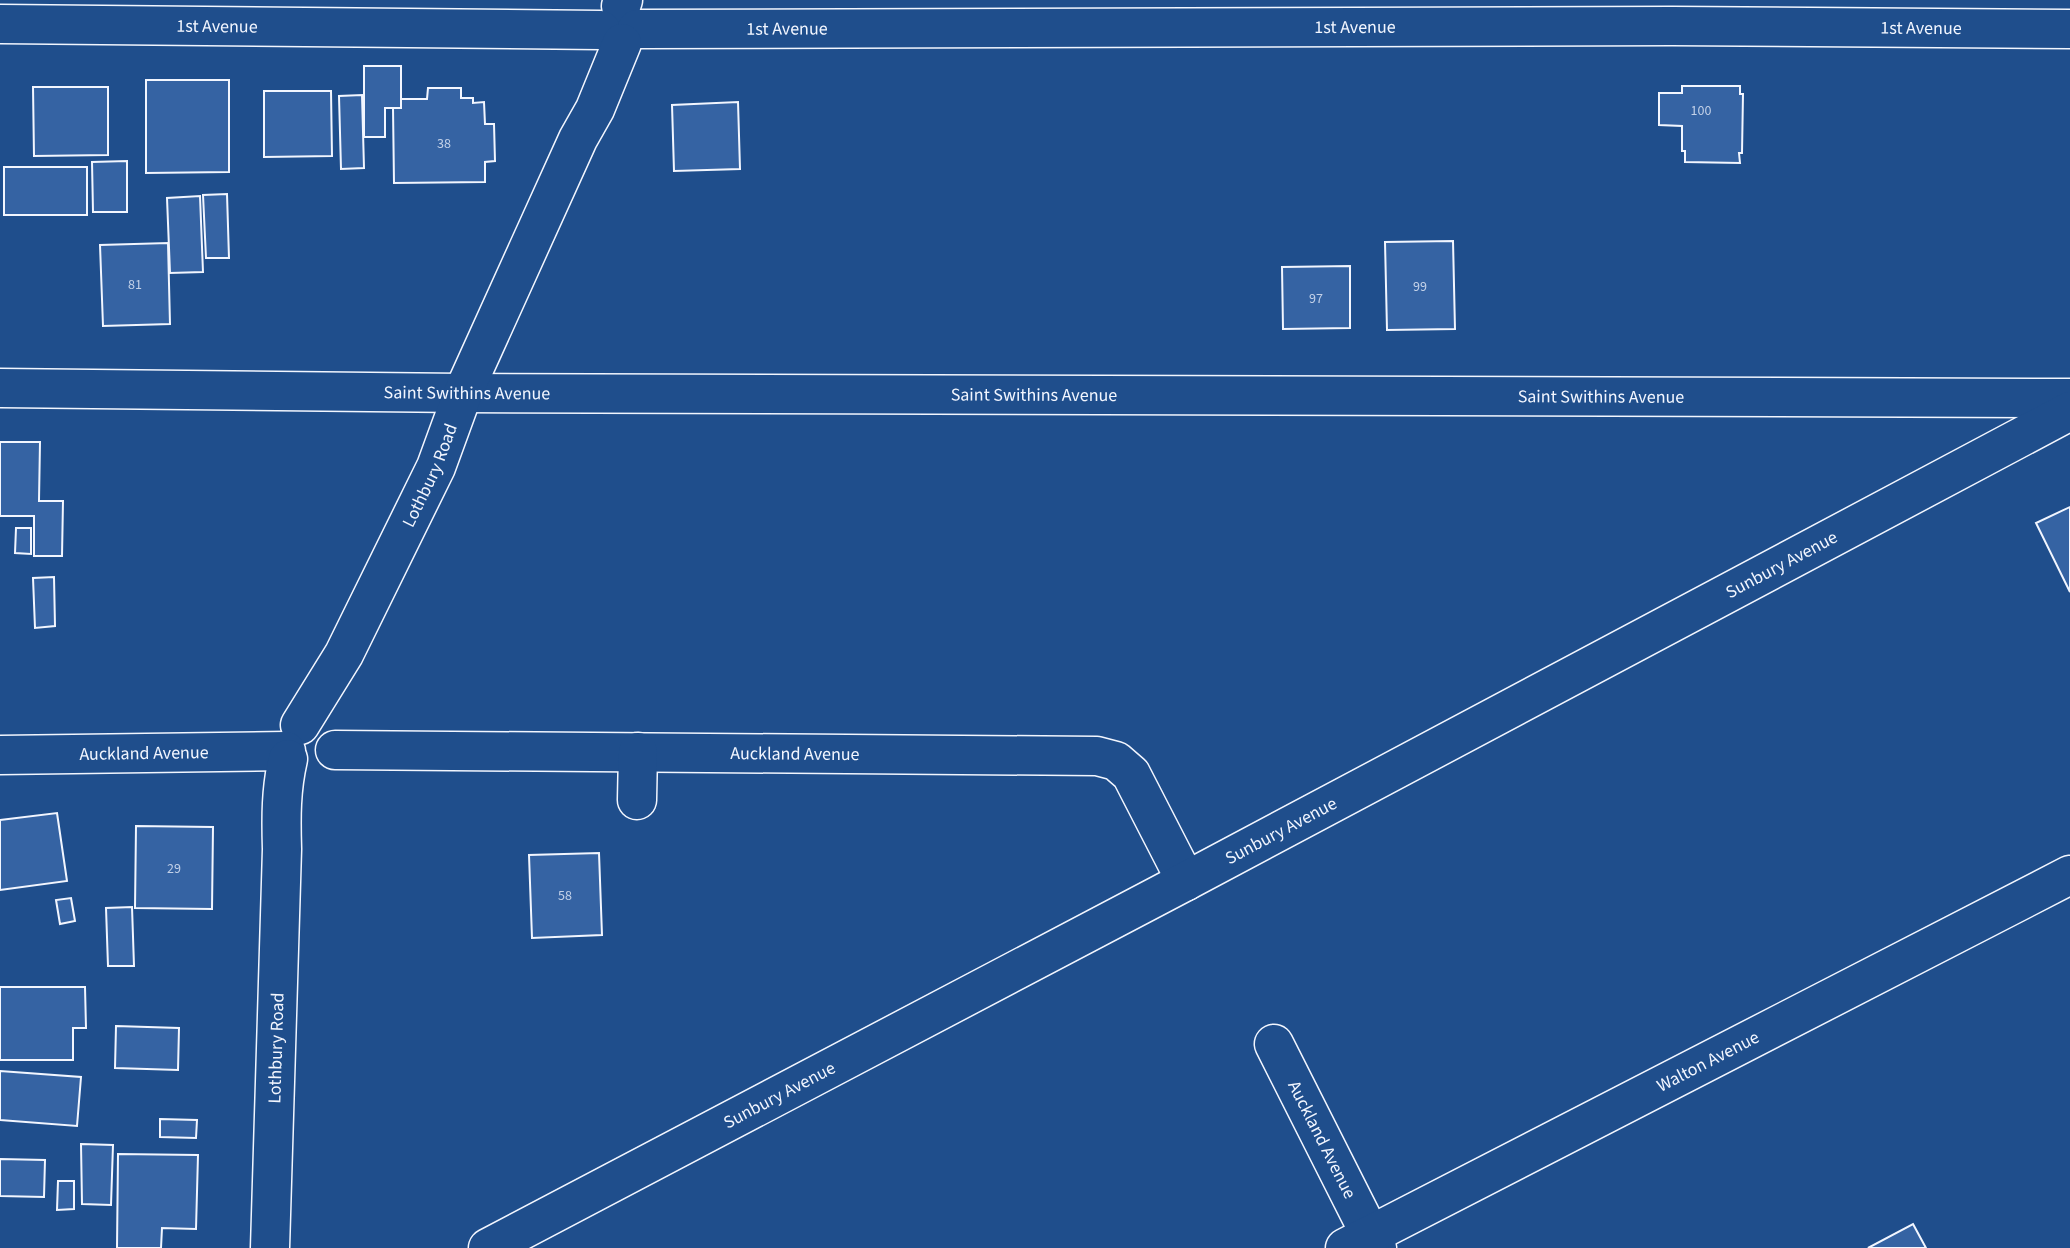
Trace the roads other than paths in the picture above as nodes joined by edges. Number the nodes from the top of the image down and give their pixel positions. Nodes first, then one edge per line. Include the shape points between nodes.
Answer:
1 (1672, 13) edge
2 (0, 24) edge
3 (618, 24) edge
4 (2070, 29) edge
5 (0, 388) edge
6 (463, 393) junction
7 (2070, 398) edge
8 (2070, 411) edge
9 (307, 749) junction
10 (638, 752) junction
11 (0, 755) edge
12 (637, 800) dead end
13 (2070, 875) edge
14 (1186, 881) junction
15 (1274, 1044) dead end
16 (1364, 1244) edge
17 (270, 1248) edge
18 (488, 1248) edge

1 - 3 street, 1st Avenue
1 - 4 street, 1st Avenue
2 - 3 street, 1st Avenue
3 - 6 street, Lothbury Road via 580,109 578,139
5 - 6 street, Saint Swithins Avenue
6 - 7 street, Saint Swithins Avenue
6 - 9 street, Lothbury Road via 436,467 344,654
8 - 14 street, Sunbury Avenue
9 - 10 street, Auckland Avenue
9 - 11 street, Auckland Avenue
9 - 17 street, Lothbury Road via 281,786
10 - 12 street
10 - 14 street, Auckland Avenue via 1097,756 1116,761 1131,774
13 - 16 street, Walton Avenue
14 - 18 street, Sunbury Avenue
15 - 16 street, Auckland Avenue

